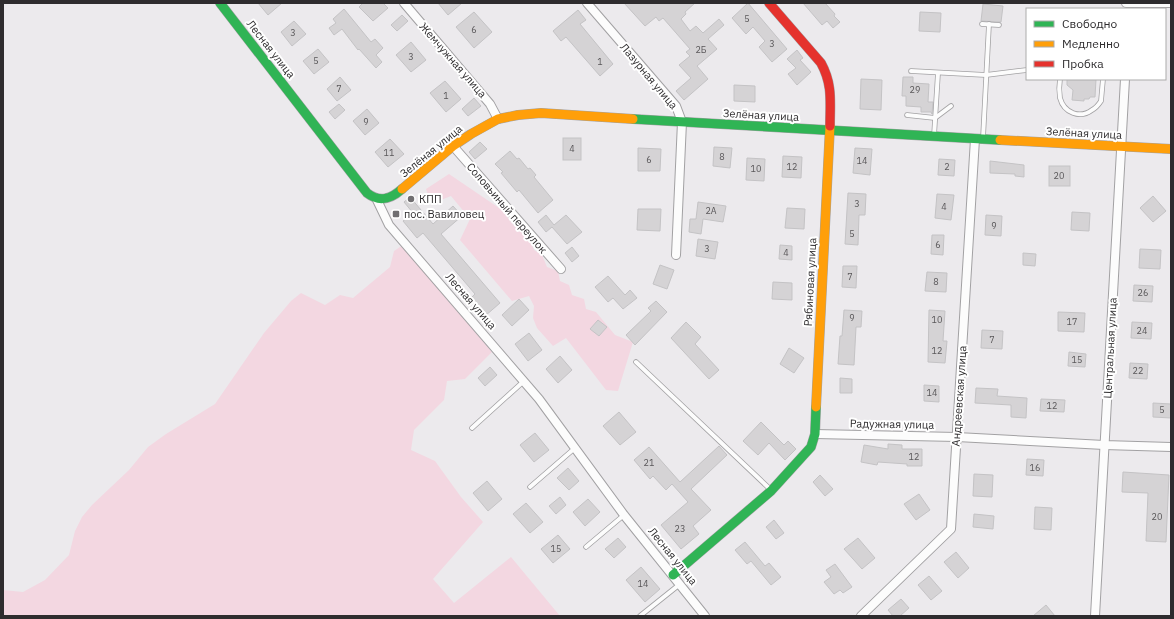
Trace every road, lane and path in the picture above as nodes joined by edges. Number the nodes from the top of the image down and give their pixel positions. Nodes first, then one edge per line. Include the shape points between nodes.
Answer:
1 (220, 3) edge
2 (404, 3) edge
3 (587, 3) edge
4 (769, 3) edge
5 (1128, 3) edge
6 (1171, 3) edge
7 (982, 24) dead end
8 (989, 24) junction
9 (999, 25) dead end
10 (1026, 70) edge
11 (911, 71) dead end
12 (938, 73) junction
13 (986, 75) junction
14 (1060, 80) edge
15 (1103, 80) edge
16 (1125, 80) edge
17 (951, 106) dead end
18 (907, 116) dead end
19 (935, 118) junction
20 (498, 119) junction
21 (682, 122) junction
22 (830, 131) junction
23 (934, 137) junction
24 (979, 139) junction
25 (453, 146) junction
26 (1122, 147) junction
27 (1171, 149) edge
28 (377, 200) junction
29 (676, 255) dead end
30 (561, 269) dead end
31 (636, 362) dead end
32 (524, 381) junction
33 (472, 428) dead end
34 (815, 434) junction
35 (957, 437) junction
36 (1104, 445) junction
37 (1171, 447) edge
38 (575, 448) junction
39 (530, 487) dead end
40 (771, 491) junction
41 (624, 515) junction
42 (586, 546) dead end
43 (672, 575) junction
44 (680, 584) junction
45 (640, 616) edge
46 (705, 616) edge
47 (861, 616) edge
48 (1095, 616) edge

1 - 28 street, Лесная улица via 367,193
2 - 20 street, Жемчужная улица via 490,104
3 - 21 street, Лазурная улица via 676,106
4 - 22 street, Рябиновая улица via 821,63 827,74 830,87
5 - 6 street
7 - 8 lane
8 - 9 lane
8 - 13 lane
10 - 13 lane
11 - 12 lane
12 - 13 lane
12 - 19 lane
13 - 24 lane
14 - 15 lane via 1060,98 1064,106 1071,113 1078,115 1093,110 1101,101
16 - 26 street, Центральная улица
17 - 19 lane
18 - 19 lane
19 - 23 lane
20 - 21 street, Зелёная улица via 541,113
20 - 25 street, Зелёная улица
21 - 22 street, Зелёная улица
21 - 29 street, Лазурная улица
22 - 23 street, Зелёная улица
22 - 34 street, Рябиновая улица
23 - 24 street, Зелёная улица
24 - 26 street, Зелёная улица
24 - 35 street, Андреевская улица
25 - 28 street, Зелёная улица via 400,193 389,199
25 - 30 street, Соловьиный переулок
26 - 27 street, Зелёная улица
26 - 36 street, Центральная улица
28 - 32 street, Лесная улица via 390,225
31 - 40 lane
32 - 33 lane
32 - 38 street, Лесная улица
34 - 35 street, Радужная улица
34 - 40 street via 812,447
35 - 36 street, Радужная улица
35 - 47 street, Андреевская улица via 951,529
36 - 37 street, Радужная улица
36 - 48 street, Центральная улица
38 - 39 lane
38 - 41 street, Лесная улица
40 - 43 street
41 - 42 lane
41 - 43 street, Лесная улица
43 - 44 street, Лесная улица
44 - 45 lane
44 - 46 street, Лесная улица

